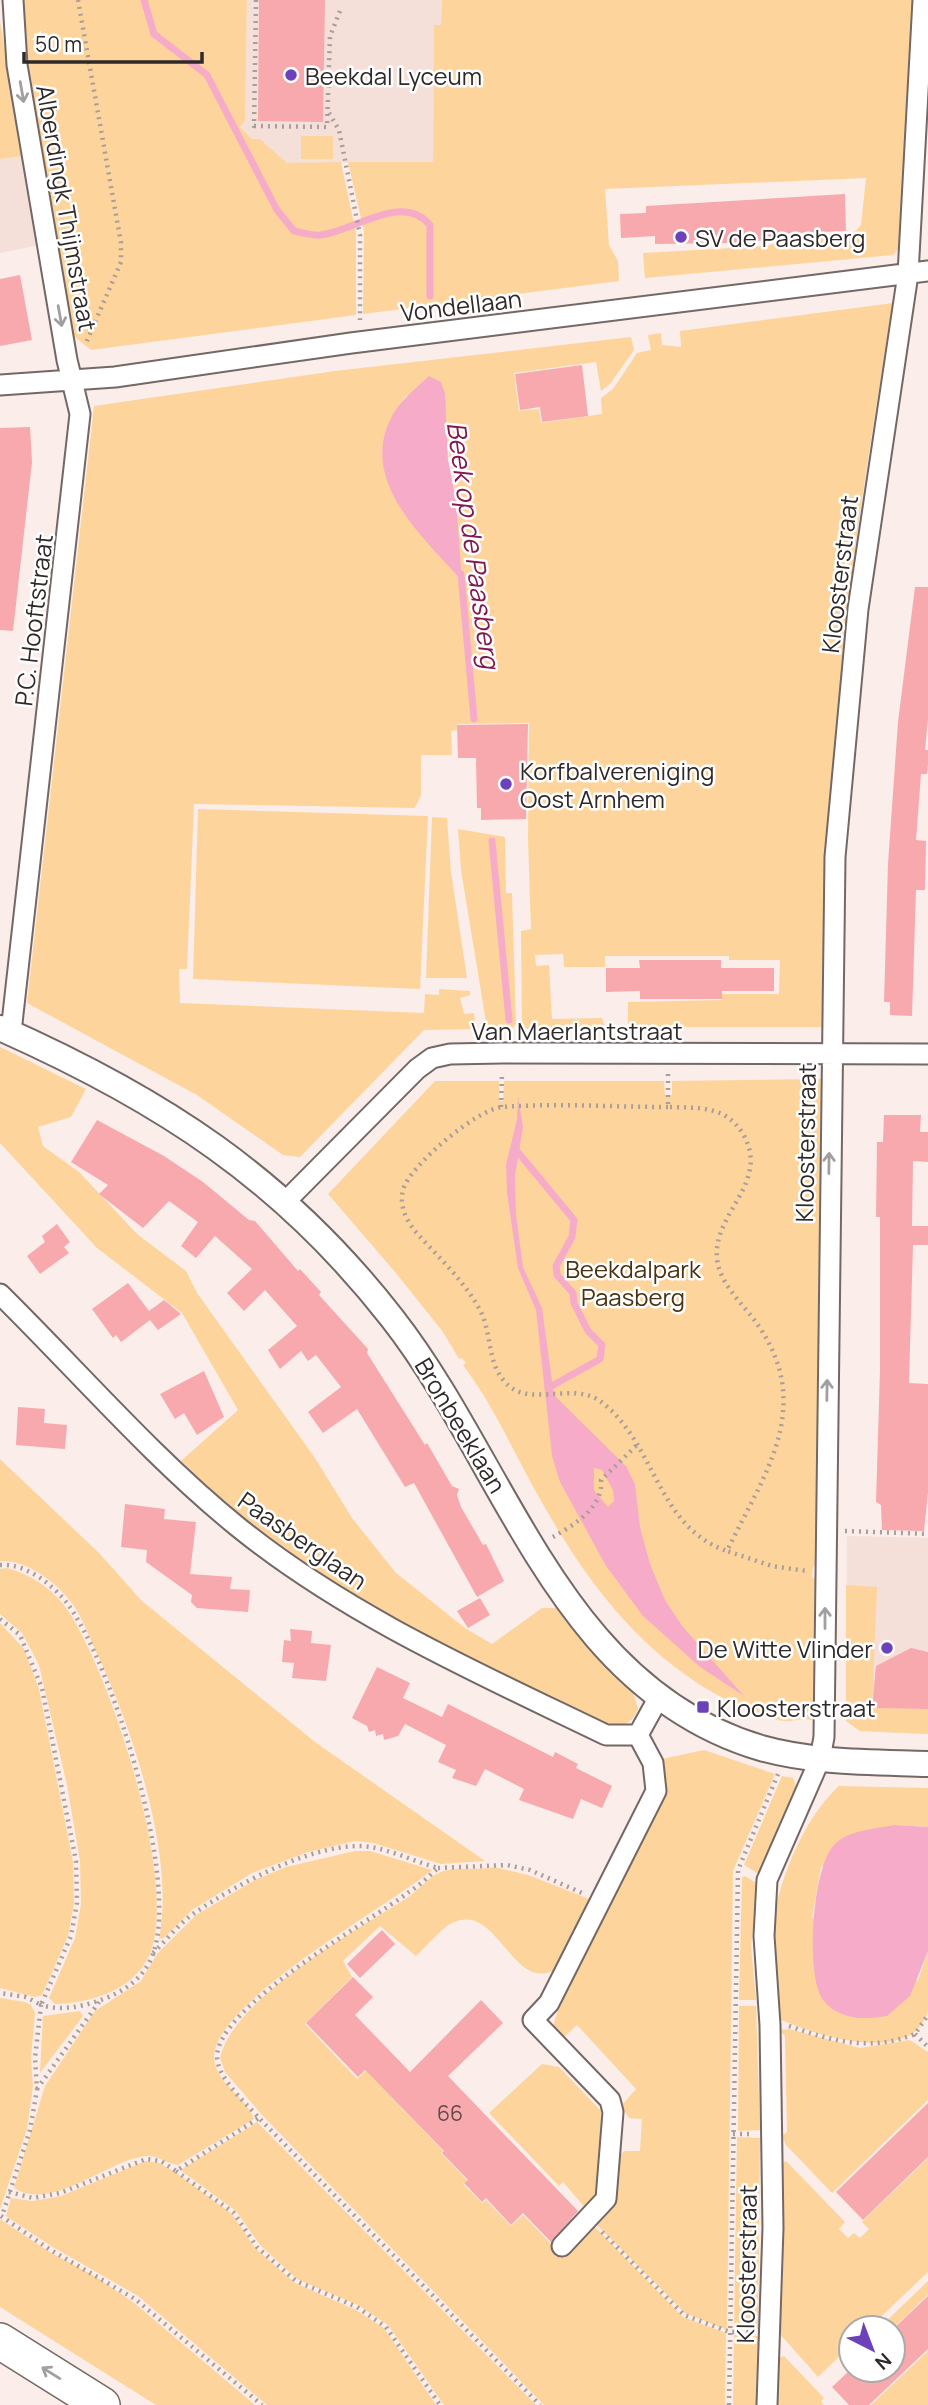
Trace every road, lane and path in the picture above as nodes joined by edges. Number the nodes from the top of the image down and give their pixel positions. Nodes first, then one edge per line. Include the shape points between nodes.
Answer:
1 (13, 0) edge
2 (78, 0) edge
3 (256, 0) edge
4 (923, 0) edge
5 (340, 11) dead end
6 (328, 111) junction
7 (918, 272) edge
8 (361, 342) junction
9 (67, 359) junction
10 (73, 381) junction
11 (0, 385) edge
12 (6, 1030) edge
13 (831, 1052) junction
14 (502, 1053) junction
15 (669, 1054) junction
16 (928, 1054) edge
17 (501, 1107) junction
18 (668, 1107) junction
19 (286, 1201) junction
20 (0, 1294) edge
21 (638, 1444) junction
22 (576, 1524) dead end
23 (825, 1530) junction
24 (928, 1534) edge
25 (727, 1551) junction
26 (0, 1565) edge
27 (825, 1574) junction
28 (0, 1619) edge
29 (659, 1697) junction
30 (638, 1735) junction
31 (786, 1754) junction
32 (820, 1759) junction
33 (928, 1764) edge
34 (438, 1868) junction
35 (602, 1901) junction
36 (153, 1953) junction
37 (0, 1993) edge
38 (103, 1999) junction
39 (41, 2005) junction
40 (928, 2015) edge
41 (770, 2025) junction
42 (915, 2034) junction
43 (928, 2048) edge
44 (37, 2090) junction
45 (259, 2118) junction
46 (176, 2171) junction
47 (9, 2192) junction
48 (1, 2216) edge
49 (589, 2218) junction
50 (562, 2246) dead end
51 (730, 2332) junction
52 (0, 2341) edge
53 (102, 2405) edge
54 (262, 2405) edge
55 (440, 2405) edge
56 (540, 2405) edge
57 (729, 2405) edge
58 (767, 2405) edge

1 -> 9 street, Alberdingk Thijmstraat via 18,65
2 - 9 path via 115,198 121,262 95,329 84,348
3 - 6 path via 254,126 327,127
4 - 7 street, Kloosterstraat
5 - 6 path via 330,36
6 - 8 path via 339,131 360,235
7 - 8 street, Vondellaan
7 - 13 street, Kloosterstraat via 858,609 835,857
8 - 10 street, Vondellaan
9 - 10 street, Alberdingk Thijmstraat
10 - 11 street, Vondellaan
10 - 12 street, P.C. Hooftstraat via 80,414 75,468
12 - 19 street, Bronbeeklaan via 189,1128
13 - 15 street, Van Maerlantstraat
13 - 16 street, Van Maerlantstraat
23 -> 13 street, Kloosterstraat
14 - 15 street, Van Maerlantstraat
14 - 17 path
14 - 19 street, Van Maerlantstraat via 432,1058
15 - 18 path
17 - 18 path
17 - 21 path via 463,1129 416,1167 402,1192 406,1219 481,1311 494,1362 505,1382 522,1392 587,1393 625,1422
18 - 25 path via 717,1110 747,1143 751,1155 748,1182 720,1234 717,1258 727,1284 770,1342 782,1374 785,1415 779,1446
19 - 29 street, Bronbeeklaan via 383,1307 436,1377 566,1600 608,1653
20 - 30 street, Paasberglaan via 203,1497 299,1573 393,1629 585,1725 606,1735
21 - 22 path via 603,1478 600,1496
21 - 25 path via 682,1522 705,1542
23 - 24 path
23 - 27 street, Kloosterstraat
25 - 27 path via 772,1566
26 - 36 path via 29,1571 67,1604 116,1706 152,1833 159,1909
32 -> 27 street, Kloosterstraat
28 - 39 path via 20,1635 42,1688 76,1861 77,1903 71,1936
29 - 30 street
29 - 31 street, Bronbeeklaan via 732,1737
30 - 35 street via 653,1763 656,1791
31 - 32 street, Bronbeeklaan
31 - 51 path via 738,1870
32 - 33 street, Bronbeeklaan
32 - 41 street, Kloosterstraat via 767,1880 764,1936
34 - 35 path via 507,1865
34 - 36 path via 371,1847 310,1855 271,1869 194,1913
34 - 45 path via 410,1892 305,1959 229,2031 217,2058 222,2074
35 - 49 street via 549,2003 533,2020 610,2101 606,2199
36 - 38 path via 138,1979
37 - 39 path
38 - 39 path via 68,2008
38 - 44 path
39 - 44 path via 35,2058
40 - 42 path
41 - 42 path via 860,2046 886,2044
41 - 58 street, Kloosterstraat via 773,2228
42 - 43 path
44 - 47 path via 30,2130
45 - 46 path
45 - 56 path
46 - 47 path via 146,2159 60,2193 33,2198
46 - 55 path via 234,2213 257,2247 296,2281 357,2307 386,2327
47 - 48 path
48 - 54 path via 135,2299
49 - 50 street
49 - 51 path via 684,2315
51 - 57 path
53 -> 52 highway

